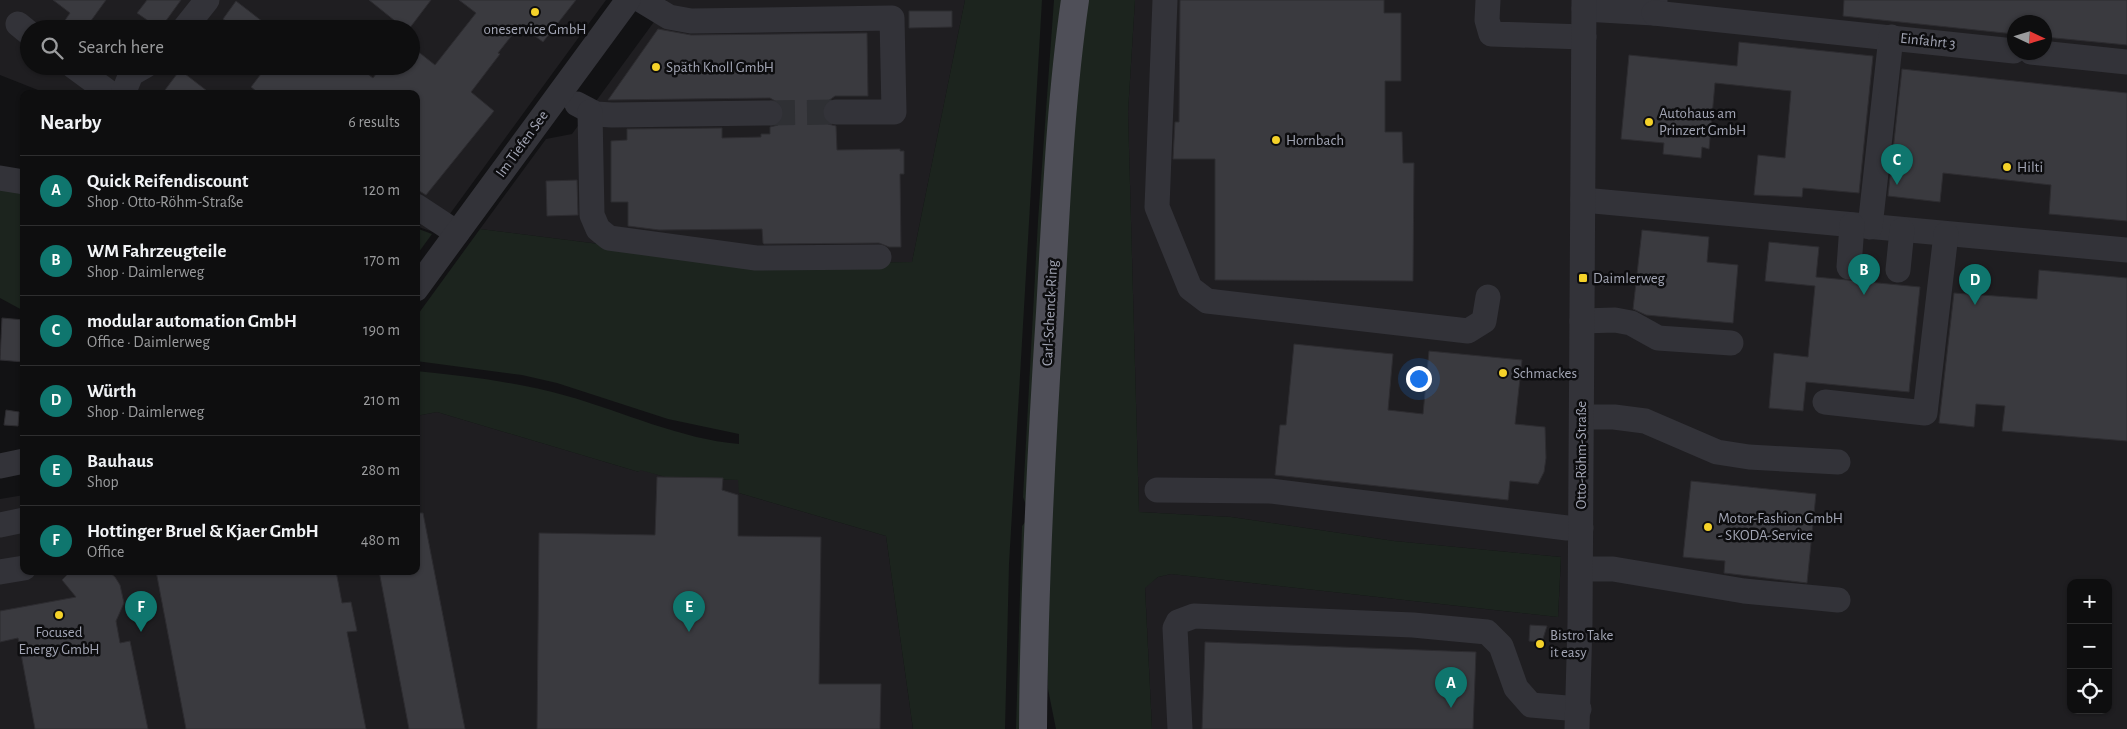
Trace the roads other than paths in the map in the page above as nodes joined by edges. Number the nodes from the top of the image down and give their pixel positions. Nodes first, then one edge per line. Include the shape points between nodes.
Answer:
1 (207, 0) edge
2 (628, 0) edge
3 (641, 0) edge
4 (1165, 0) edge
5 (1488, 0) edge
6 (1074, 1) edge
7 (1584, 4) edge
8 (1654, 7) edge
9 (191, 20) edge
10 (1584, 37) junction
11 (1891, 37) junction
12 (2007, 50) edge
13 (2052, 54) edge
14 (2127, 62) edge
15 (86, 75) edge
16 (106, 90) edge
17 (560, 91) junction
18 (590, 112) junction
19 (836, 112) tunnel mouth
20 (770, 113) tunnel mouth
21 (0, 178) edge
22 (20, 181) edge
23 (1583, 200) junction
24 (420, 209) edge
25 (1861, 226) junction
26 (1902, 230) junction
27 (457, 232) junction
28 (1958, 235) junction
29 (2127, 250) edge
30 (879, 258) dead end
31 (1848, 267) dead end
32 (1898, 270) dead end
33 (420, 283) edge
34 (1488, 297) dead end
35 (1582, 321) junction
36 (1731, 343) dead end
37 (1825, 402) dead end
38 (1582, 417) junction
39 (20, 462) edge
40 (1838, 462) dead end
41 (0, 466) edge
42 (1157, 490) dead end
43 (20, 521) edge
44 (0, 525) edge
45 (1581, 528) junction
46 (20, 569) edge
47 (1580, 569) junction
48 (0, 572) edge
49 (1838, 600) dead end
50 (1034, 625) junction
51 (1578, 719) edge
52 (1032, 729) edge
53 (1047, 729) edge
54 (1180, 729) edge

1 - 9 street
2 - 17 street, Im Tiefen See
3 - 19 street via 668,17 691,21 892,18 894,112
4 - 34 street via 1157,207 1190,288 1207,301 1468,332 1484,321
5 - 10 street via 1487,20 1491,34
6 - 50 main road, Carl-Schenck-Ring via 1058,172
7 - 8 street, Einfahrt 3
7 - 10 street, Otto-Röhm-Straße
8 - 11 street, Einfahrt 3
10 - 23 street, Otto-Röhm-Straße
11 - 12 street, Einfahrt 3
11 - 25 street
13 - 14 street
15 - 16 street
17 - 18 street
17 - 27 street, Im Tiefen See
18 - 20 street via 612,115
18 - 30 street via 592,215 598,229 609,238 756,258
21 - 22 street
23 - 25 street
23 - 35 street, Otto-Röhm-Straße
24 - 27 street
25 - 26 street
25 - 31 street
26 - 28 street
26 - 32 street
27 - 33 street, Im Tiefen See
28 - 29 street
28 - 37 street via 1925,413
35 - 36 street via 1615,320 1658,338
35 - 38 street, Otto-Röhm-Straße
38 - 40 street via 1645,421 1717,452
38 - 45 street, Otto-Röhm-Straße
39 - 41 street
42 - 45 street via 1270,491
43 - 44 street
45 - 47 street, Otto-Röhm-Straße
46 - 48 street
47 - 49 street via 1613,569 1744,591
47 - 51 street, Otto-Röhm-Straße
50 - 52 main road, Carl-Schenck-Ring
50 - 53 main road, Carl-Schenck-Ring
51 - 54 street via 1531,705 1516,688 1501,646 1487,632 1413,625 1194,616 1178,622 1175,628

